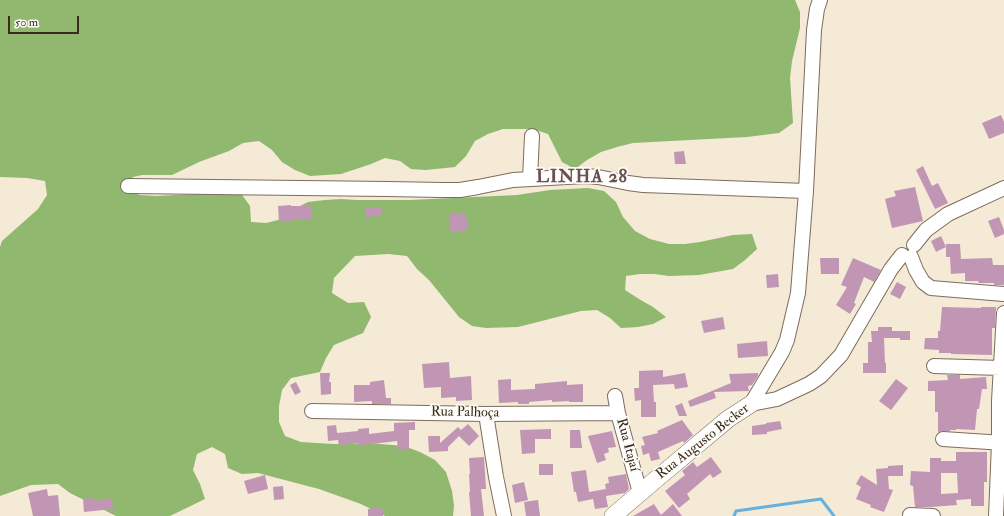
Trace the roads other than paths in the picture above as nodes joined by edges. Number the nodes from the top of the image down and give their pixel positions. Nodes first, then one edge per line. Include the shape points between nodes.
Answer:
1 (820, 0) edge
2 (532, 136) dead end
3 (530, 179) junction
4 (128, 186) dead end
5 (1004, 188) edge
6 (806, 191) junction
7 (909, 252) junction
8 (1004, 294) edge
9 (1004, 313) edge
10 (934, 366) dead end
11 (1001, 368) junction
12 (615, 396) dead end
13 (1002, 401) edge
14 (751, 404) junction
15 (312, 411) dead end
16 (618, 412) junction
17 (486, 414) junction
18 (943, 439) dead end
19 (1002, 443) edge
20 (640, 493) junction
21 (910, 515) dead end
22 (504, 516) edge
23 (613, 516) edge
24 (933, 516) edge
25 (996, 516) edge

1 - 6 street via 814,30
2 - 3 street
3 - 4 street via 460,190
3 - 6 street via 585,176 643,185
5 - 7 street, Rua Augusto Becker via 948,214 926,230
6 - 14 street via 798,293 787,340
7 - 8 street via 923,282 931,288
7 - 14 street, Rua Augusto Becker via 891,269 841,355 821,376 777,399
9 - 11 street
10 - 11 street
11 - 13 street
12 - 16 street, Rua Itajaí
13 - 19 street
14 - 20 main road, Rua Augusto Becker via 728,419
15 - 17 street, Rua Palhoça
16 - 17 street, Rua Palhoça
16 - 20 street, Rua Itajaí
17 - 22 street
18 - 19 street
19 - 25 street
20 - 23 main road, Rua Augusto Becker
21 - 24 street

